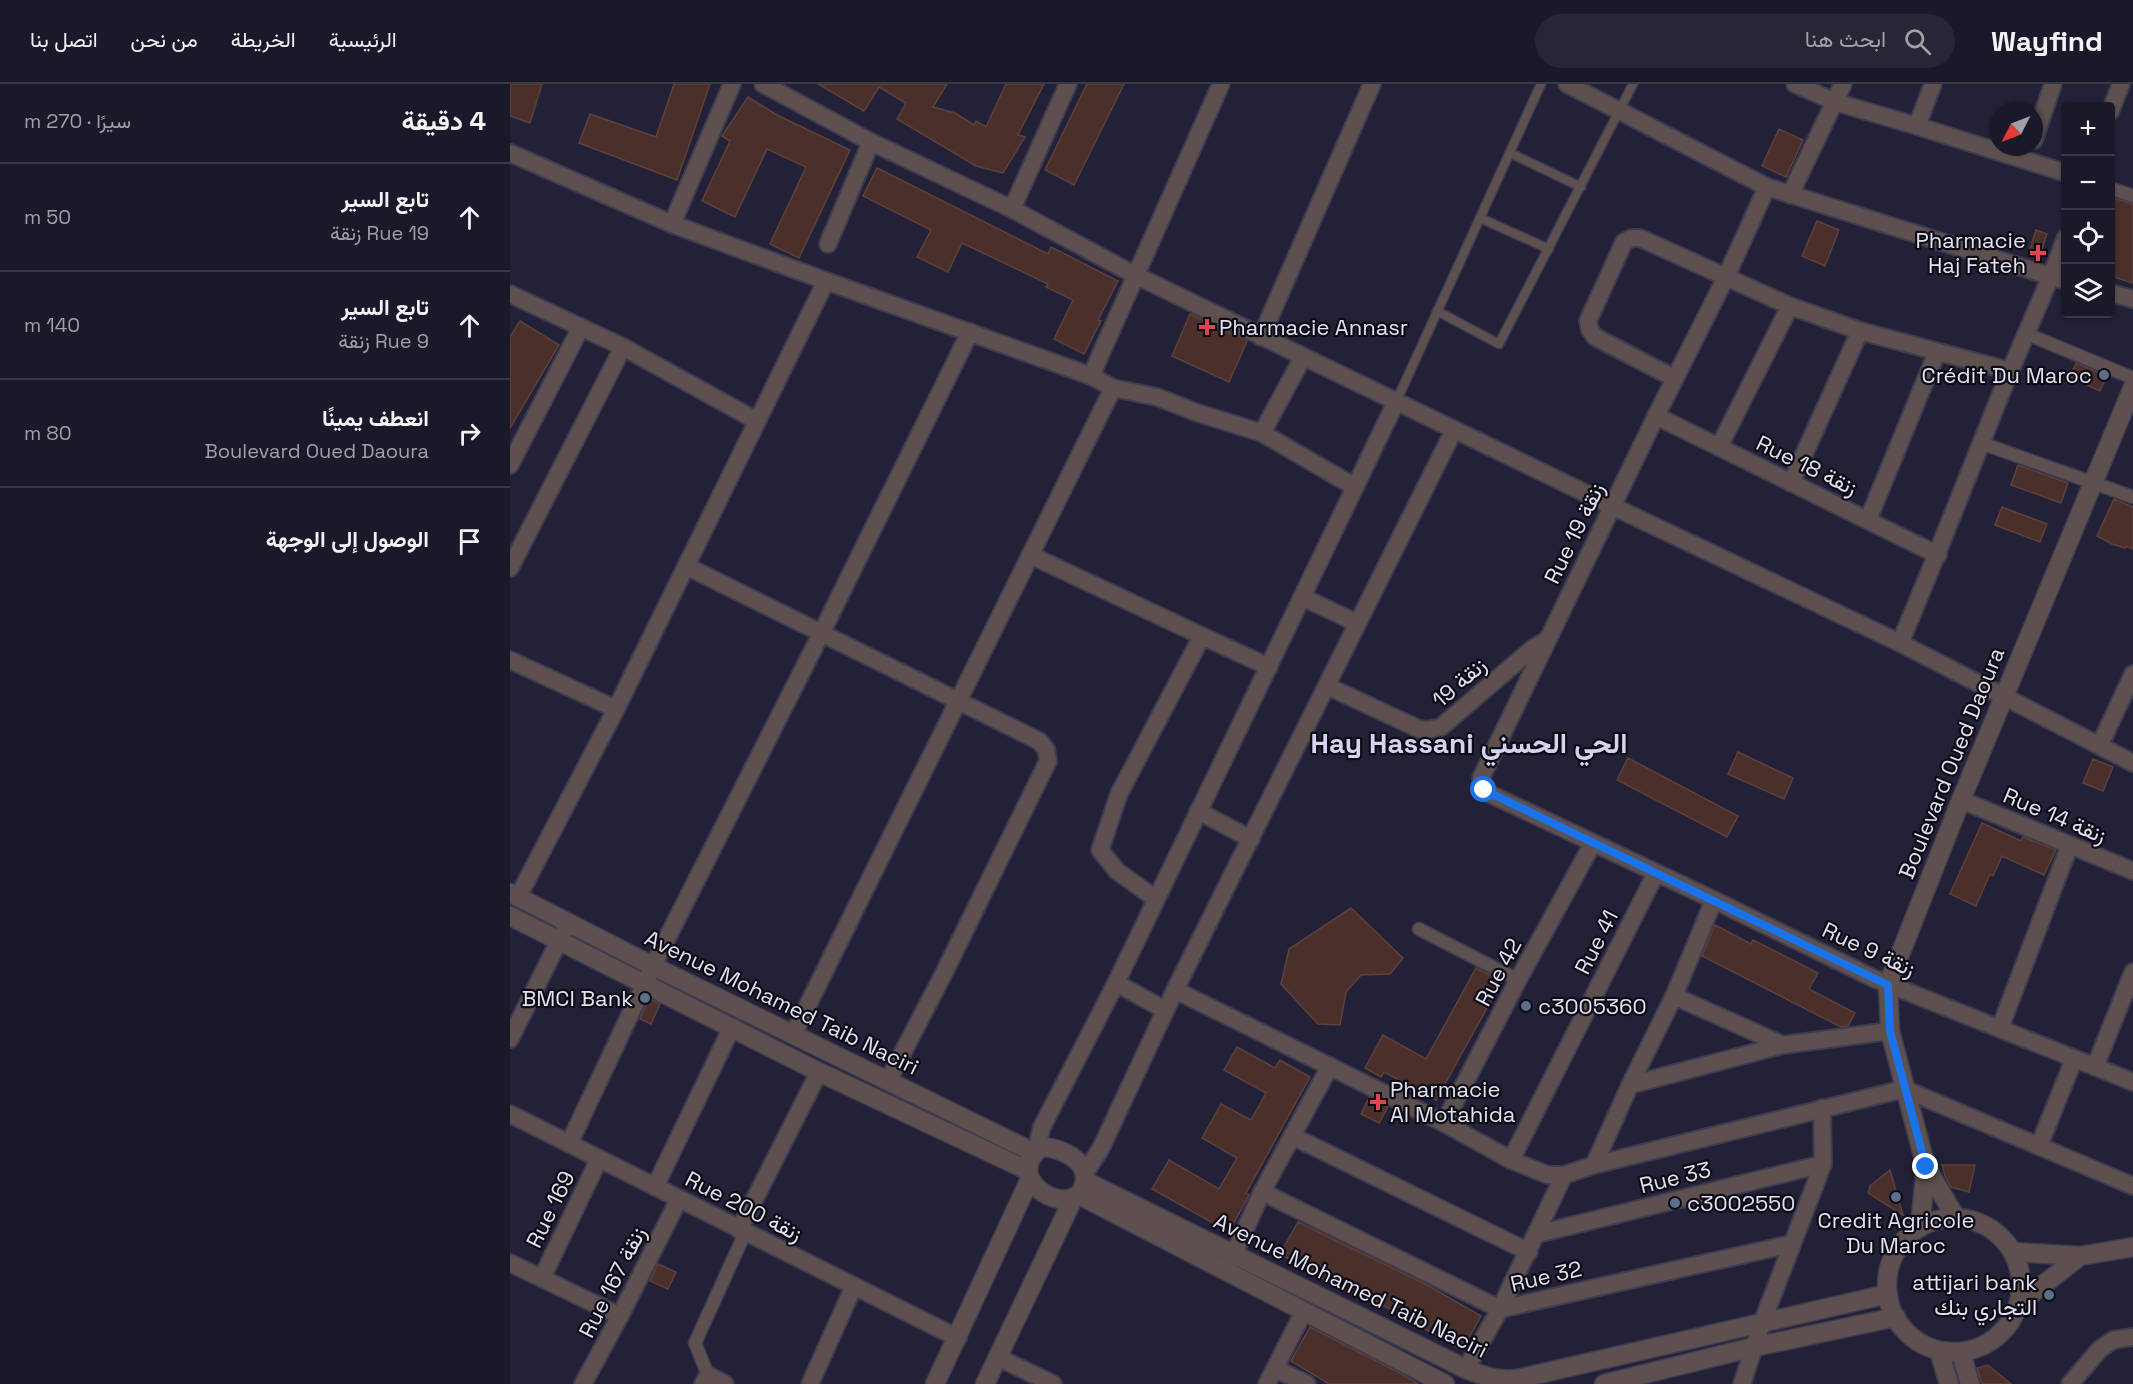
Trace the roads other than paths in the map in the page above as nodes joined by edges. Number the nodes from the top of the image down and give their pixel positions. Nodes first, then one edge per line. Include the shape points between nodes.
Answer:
1 (732, 84) edge
2 (763, 84) edge
3 (1068, 84) edge
4 (1221, 84) edge
5 (1372, 84) edge
6 (1541, 84) edge
7 (1567, 84) edge
8 (1633, 84) edge
9 (1795, 84) edge
10 (1843, 84) edge
11 (1933, 84) edge
12 (2053, 84) edge
13 (2121, 84) edge
14 (1835, 102) junction
15 (2114, 102) edge
16 (1620, 112) junction
17 (2043, 113) edge
18 (1917, 126) junction
19 (871, 142) junction
20 (1989, 144) edge
21 (510, 153) edge
22 (1510, 153) junction
23 (2033, 156) edge
24 (2061, 170) edge
25 (1767, 187) junction
26 (1581, 188) junction
27 (2115, 190) edge
28 (1790, 195) junction
29 (2133, 196) edge
30 (1012, 209) junction
31 (1480, 218) junction
32 (672, 224) junction
33 (828, 244) dead end
34 (1549, 249) junction
35 (2061, 263) edge
36 (1135, 275) junction
37 (1726, 277) junction
38 (2058, 279) edge
39 (826, 281) junction
40 (510, 294) edge
41 (2115, 294) edge
42 (2133, 299) edge
43 (1790, 306) junction
44 (1437, 311) junction
45 (581, 327) junction
46 (1860, 331) junction
47 (970, 332) junction
48 (2027, 334) junction
49 (1262, 336) junction
50 (623, 347) junction
51 (1937, 352) junction
52 (1303, 357) junction
53 (2010, 371) junction
54 (1091, 376) junction
55 (1674, 378) junction
56 (2133, 378) edge
57 (2133, 387) edge
58 (1113, 388) junction
59 (1396, 402) junction
60 (1656, 416) junction
61 (757, 421) junction
62 (1454, 430) junction
63 (1262, 433) junction
64 (1981, 443) junction
65 (1719, 447) junction
66 (510, 465) edge
67 (2093, 482) junction
68 (1791, 483) junction
69 (1355, 487) junction
70 (2133, 497) edge
71 (1612, 506) junction
72 (1868, 520) junction
73 (1030, 555) junction
74 (1938, 555) junction
75 (686, 566) junction
76 (510, 568) edge
77 (1302, 597) junction
78 (1357, 623) junction
79 (822, 632) junction
80 (1202, 636) junction
81 (1547, 640) junction
82 (1900, 643) junction
83 (510, 660) edge
84 (1269, 667) junction
85 (2133, 674) edge
86 (1327, 686) junction
87 (2004, 696) junction
88 (960, 701) junction
89 (616, 709) junction
90 (2100, 745) junction
91 (2133, 763) edge
92 (1961, 800) junction
93 (1198, 812) junction
94 (1251, 839) junction
95 (1593, 843) junction
96 (2069, 846) junction
97 (2133, 871) edge
98 (1656, 873) junction
99 (514, 895) edge
100 (1156, 900) junction
101 (1714, 900) junction
102 (510, 916) edge
103 (568, 923) junction
104 (1419, 929) dead end
105 (559, 941) junction
106 (653, 966) junction
107 (2133, 972) edge
108 (1518, 980) junction
109 (1116, 983) junction
110 (644, 984) junction
111 (1888, 985) junction
112 (1175, 990) junction
113 (1674, 996) junction
114 (1165, 1010) junction
115 (732, 1028) junction
116 (2000, 1028) junction
117 (1890, 1031) junction
118 (794, 1035) junction
119 (510, 1039) edge
120 (1783, 1045) junction
121 (2074, 1059) junction
122 (1330, 1066) junction
123 (2095, 1067) junction
124 (819, 1072) junction
125 (888, 1081) junction
126 (2133, 1082) edge
127 (1630, 1085) junction
128 (1904, 1089) junction
129 (1822, 1108) junction
130 (510, 1114) edge
131 (1444, 1123) junction
132 (1292, 1136) junction
133 (569, 1144) junction
134 (2040, 1146) junction
135 (1037, 1150) junction
136 (599, 1159) junction
137 (1511, 1160) junction
138 (1823, 1164) junction
139 (1594, 1165) junction
140 (1926, 1167) junction
141 (1029, 1174) junction
142 (1564, 1175) junction
143 (1081, 1186) junction
144 (2133, 1186) edge
145 (655, 1187) junction
146 (1262, 1192) junction
147 (680, 1199) junction
148 (1956, 1218) junction
149 (1920, 1227) junction
150 (742, 1232) junction
151 (1537, 1234) junction
152 (1791, 1244) junction
153 (2133, 1247) edge
154 (1528, 1252) junction
155 (2013, 1252) junction
156 (2080, 1256) junction
157 (510, 1263) edge
158 (1230, 1263) junction
159 (542, 1278) junction
160 (854, 1286) junction
161 (1888, 1294) junction
162 (2020, 1303) junction
163 (1500, 1309) junction
164 (1304, 1311) junction
165 (620, 1316) junction
166 (1896, 1317) junction
167 (1762, 1323) junction
168 (2133, 1337) edge
169 (958, 1338) junction
170 (1754, 1347) junction
171 (1939, 1351) junction
172 (1961, 1352) junction
173 (997, 1357) junction
174 (1276, 1369) junction
175 (1466, 1369) junction
176 (706, 1380) edge
177 (583, 1384) edge
178 (725, 1384) edge
179 (810, 1384) edge
180 (935, 1384) edge
181 (985, 1384) edge
182 (1053, 1384) edge
183 (1268, 1384) edge
184 (1307, 1384) edge
185 (1445, 1384) edge
186 (1604, 1384) edge
187 (1742, 1384) edge
188 (1949, 1384) edge
189 (1970, 1384) edge
190 (2070, 1384) edge

1 - 32 street
2 - 19 street
3 - 30 street
4 - 36 street
5 - 49 street
6 - 22 lane
7 - 16 street
8 - 16 lane
9 - 14 street
10 - 14 street
11 - 18 street
12 - 17 street
13 - 15 street
14 - 18 street
14 - 28 street
16 - 25 street
16 - 26 lane
18 - 20 street
19 - 30 street
19 - 33 street
21 - 32 street
22 - 26 lane
22 - 31 lane
23 - 24 street
25 - 28 street
25 - 37 street, Rue 19 زنقة
26 - 34 lane
27 - 29 street
28 - 38 street
30 - 36 street
31 - 34 lane
31 - 44 lane
32 - 39 street
34 - 44 lane via 1499,344
35 - 38 street
36 - 49 street
36 - 54 street
37 - 43 street
37 - 55 street, Rue 19 زنقة
37 - 55 street via 1640,238 1624,242 1588,321 1590,330 1595,337
38 - 48 street
39 - 47 street
39 - 61 street
40 - 45 street
41 - 42 street
43 - 46 street
43 - 65 street
44 - 59 lane
45 - 50 street
45 - 66 street
46 - 51 street
46 - 68 street
47 - 54 street
47 - 79 street
48 - 53 street
48 - 56 street
49 - 52 street
50 - 61 street
50 - 76 street
51 - 53 street
51 - 72 street
52 - 59 street
52 - 63 street
53 - 64 street
54 - 58 street
55 - 60 street, Rue 19 زنقة
57 - 67 street, Boulevard Oued Daoura
58 - 63 street via 1157,397
58 - 73 street
59 - 62 street
59 - 69 street
60 - 65 street, Rue 18 زنقة
60 - 71 street, Rue 19 زنقة
61 - 75 street
62 - 71 street
62 - 78 street
63 - 69 street
64 - 67 street
64 - 74 street
65 - 68 street, Rue 18 زنقة
67 - 70 street
67 - 87 street, Boulevard Oued Daoura
68 - 72 street, Rue 18 زنقة
69 - 77 street
71 - 81 street, Rue 19 زنقة
71 - 82 street
72 - 74 street, Rue 18 زنقة
73 - 80 street
73 - 88 street
74 - 82 street
75 - 79 street
75 - 89 street
77 - 78 street
77 - 84 street
78 - 86 street
79 - 88 street
79 - 106 street
80 - 84 street
80 - 100 street via 1119,794 1100,850 1118,871
81 - 86 street, 19 زنقة via 1434,730 1419,729
81 - 95 street, Rue 19 زنقة via 1481,778 1481,787
82 - 87 street
83 - 89 street
84 - 93 street
85 - 90 street
86 - 94 street
87 - 90 street
87 - 92 street, Boulevard Oued Daoura
88 - 118 street
88 - 125 street via 1039,741 1048,760
89 - 99 street
90 - 91 street
92 - 96 street, Rue 14 زنقة
92 - 111 street, Boulevard Oued Daoura
93 - 94 street
93 - 100 street
94 - 112 street
95 - 98 street, Rue 9 زنقة
95 - 108 street, Rue 42
96 - 97 street, Rue 14 زنقة
96 - 116 street
98 - 101 street, Rue 9 زنقة
98 - 137 street, Rue 41
99 - 103 street, Avenue Mohamed Taib Naciri
100 - 109 street
101 - 111 street, Rue 9 زنقة
101 - 113 street
102 - 105 street, Avenue Mohamed Taib Naciri
103 - 105 street
103 - 106 street, Avenue Mohamed Taib Naciri
104 - 108 street
105 - 110 street, Avenue Mohamed Taib Naciri
105 - 119 street
106 - 110 street
106 - 118 street, Avenue Mohamed Taib Naciri
107 - 123 street
108 - 131 street, Rue 42
109 - 114 street
109 - 135 street via 1042,1127
110 - 115 street, Avenue Mohamed Taib Naciri
110 - 133 street
111 - 116 street, Rue 9 زنقة
111 - 117 street, Boulevard Oued Daoura
112 - 114 street
112 - 122 street
113 - 120 street
113 - 127 street
114 - 143 street
115 - 124 street, Avenue Mohamed Taib Naciri
115 - 145 street
116 - 121 street, Rue 9 زنقة
117 - 120 street
117 - 128 street, Boulevard Oued Daoura
118 - 125 street, Avenue Mohamed Taib Naciri
120 - 127 street
121 - 123 street, Rue 9 زنقة
121 - 134 street
122 - 131 street
122 - 132 street
123 - 126 street, Rue 9 زنقة
124 - 141 street, Avenue Mohamed Taib Naciri
124 - 150 street
125 - 135 street, Avenue Mohamed Taib Naciri
127 - 139 street
128 - 129 street
128 - 134 street
128 - 140 street, Boulevard Oued Daoura
129 - 138 street
129 - 139 street
130 - 133 street, Rue 200 زنقة
131 - 137 street
132 - 146 street
132 - 154 street
133 - 136 street, Rue 200 زنقة
134 - 144 street
135 - 141 street via 1029,1161
135 - 143 street via 1055,1149 1080,1163
136 - 145 street, Rue 200 زنقة
136 - 159 street, Rue 169
137 - 142 street via 1548,1175
138 - 151 street, Rue 33
138 - 152 street
139 - 142 street
140 - 148 street, Boulevard Oued Daoura
140 - 149 street, Boulevard Oued Daoura
141 - 143 street via 1035,1187 1060,1199
141 - 169 street
142 - 151 street
143 - 158 street, Avenue Mohamed Taib Naciri
143 - 173 street
145 - 147 street, Rue 200 زنقة
146 - 158 street
146 - 163 street, Rue 32
147 - 150 street, Rue 200 زنقة
147 - 165 street, Rue 167 زنقة
148 - 149 street
148 - 155 street via 1989,1228
149 - 161 street via 1905,1239 1894,1256 1888,1274
150 - 160 street, Rue 200 زنقة
150 - 176 street via 695,1343
151 - 154 street
152 - 163 street, Rue 32
152 - 167 street
153 - 156 street
154 - 163 street
155 - 156 street
155 - 162 street via 2021,1277
156 - 162 street
157 - 159 street
158 - 164 street, Avenue Mohamed Taib Naciri
158 - 175 street, Avenue Mohamed Taib Naciri
159 - 165 street
160 - 169 street, Rue 200 زنقة
160 - 179 street
161 - 166 street
161 - 167 street, Avenue Mohamed Taib Naciri
162 - 172 street via 2008,1327 1987,1344
163 - 175 street
164 - 174 street
164 - 185 street, Avenue Mohamed Taib Naciri
165 - 177 street, Rue 167 زنقة
166 - 170 street
166 - 171 street via 1907,1333
167 - 170 street
167 - 175 street, Avenue Mohamed Taib Naciri via 1517,1380 1488,1378
168 - 190 street via 2113,1340 2100,1349
169 - 180 street
170 - 186 street
170 - 187 street
171 - 172 street
171 - 188 street
172 - 189 street
173 - 181 street
173 - 182 street
174 - 183 street
174 - 184 street
176 - 178 street

